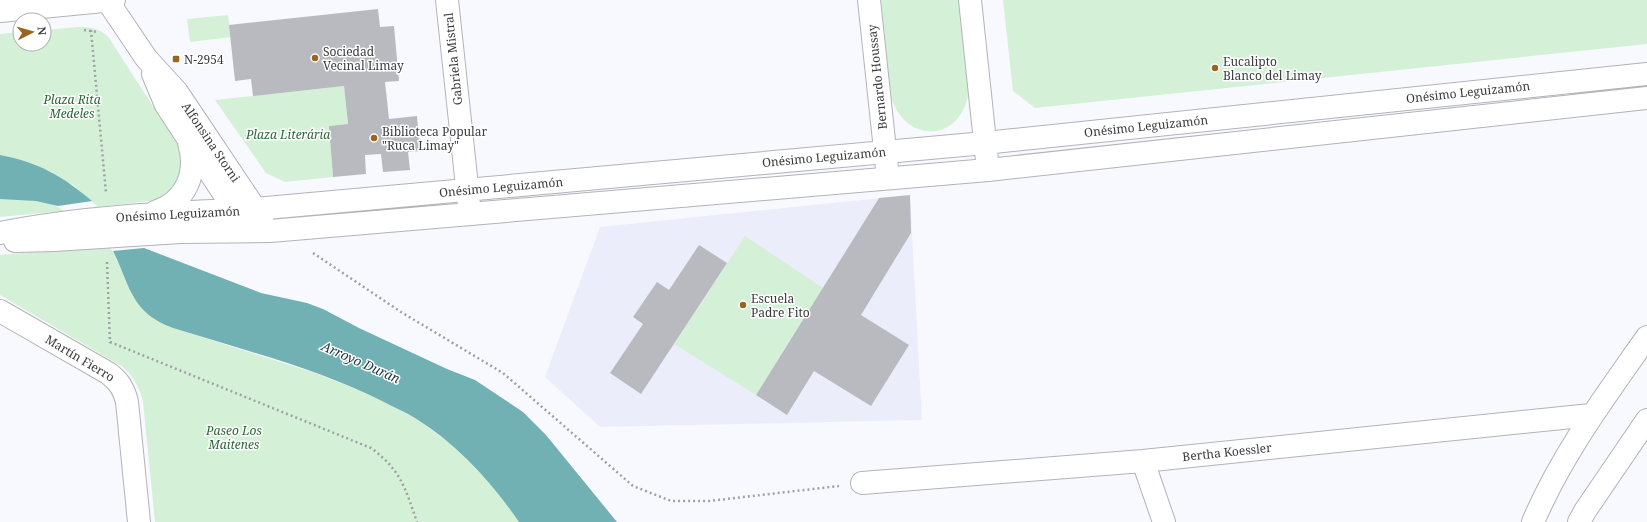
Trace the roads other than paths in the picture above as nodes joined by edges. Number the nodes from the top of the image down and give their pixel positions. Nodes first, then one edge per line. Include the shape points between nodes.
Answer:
1 (110, 0) edge
2 (447, 0) edge
3 (869, 0) edge
4 (970, 0) edge
5 (0, 11) edge
6 (146, 58) junction
7 (1647, 74) edge
8 (1647, 98) edge
9 (188, 140) junction
10 (985, 143) junction
11 (885, 151) junction
12 (988, 170) junction
13 (888, 178) junction
14 (467, 190) junction
15 (255, 209) junction
16 (234, 210) junction
17 (150, 214) junction
18 (470, 214) junction
19 (270, 231) junction
20 (248, 232) junction
21 (0, 233) edge
22 (0, 240) edge
23 (0, 311) edge
24 (1647, 337) edge
25 (1591, 415) junction
26 (1647, 420) edge
27 (1143, 461) junction
28 (862, 483) road end
29 (139, 522) edge
30 (1164, 522) edge
31 (1533, 522) edge
32 (1580, 522) edge

1 - 5 street
1 - 6 street, Alfonsina Storni
2 - 14 street, Gabriela Mistral
3 - 11 street, Bernardo Houssay
4 - 10 street
6 - 9 street, Alfonsina Storni via 166,105
6 - 15 street, Alfonsina Storni via 176,92
7 - 10 street, Onésimo Leguizamón
8 - 12 street, Onésimo Leguizamón
9 - 16 street, Alfonsina Storni
9 - 17 street via 192,153 192,172 184,191 171,204
10 - 11 street, Onésimo Leguizamón
10 - 12 street
11 - 13 street, Bernardo Houssay
11 - 14 street, Onésimo Leguizamón
12 - 13 street, Onésimo Leguizamón
13 - 18 street, Onésimo Leguizamón
14 - 15 street, Onésimo Leguizamón
14 - 18 street, Gabriela Mistral
15 - 16 street, Onésimo Leguizamón
15 - 19 street, Alfonsina Storni
16 - 17 street, Onésimo Leguizamón
16 - 20 street, Alfonsina Storni
17 - 21 street, Onésimo Leguizamón via 59,223
18 - 19 street, Onésimo Leguizamón
19 - 20 street, Onésimo Leguizamón
20 - 22 street, Onésimo Leguizamón via 180,232 32,241
23 - 29 street, Martín Fierro via 108,373 123,388 127,402
24 - 25 street
25 - 27 street, Bertha Koessler
25 - 31 street via 1552,480
26 - 32 street
27 - 28 street, Bertha Koessler
27 - 30 street

